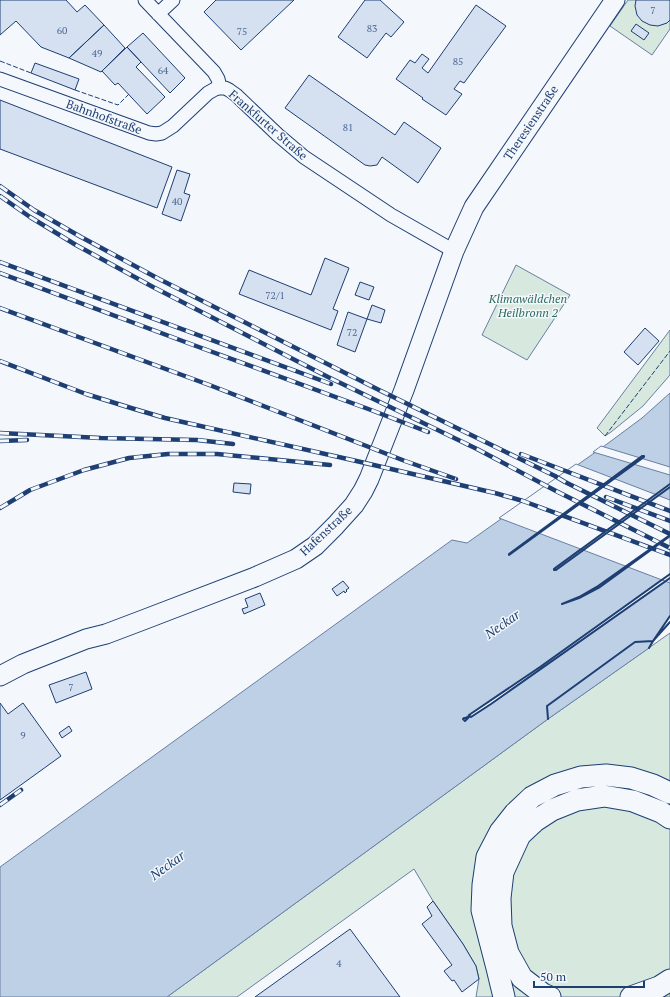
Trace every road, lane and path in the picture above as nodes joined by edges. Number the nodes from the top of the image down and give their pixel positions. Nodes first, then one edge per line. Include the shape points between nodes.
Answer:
1 (145, 0) edge
2 (173, 0) edge
3 (615, 0) edge
4 (158, 14) junction
5 (0, 79) edge
6 (220, 88) junction
7 (454, 251) junction
8 (0, 676) edge
9 (670, 793) edge
10 (670, 818) edge
11 (670, 980) edge
12 (504, 997) edge
13 (550, 997) edge
14 (631, 997) edge

1 - 4 street, Frankfurter Straße
2 - 4 street
3 - 7 main road, Theresienstraße via 474,207
4 - 6 street, Frankfurter Straße via 214,72
5 - 6 street, Bahnhofstraße via 156,134 173,126 208,94
6 - 7 street, Frankfurter Straße via 236,95 304,157 391,215
7 - 8 main road, Hafenstraße via 369,479 354,505 315,546 296,559 255,577 128,626 86,639
9 - 12 main road via 631,778 606,775 580,777 532,797 515,813 500,832 487,857 483,885 482,910
10 - 13 main road via 633,801 604,796 577,800 552,810 520,835 503,872 500,898 501,926 508,953 522,978
11 - 14 main road via 659,987

